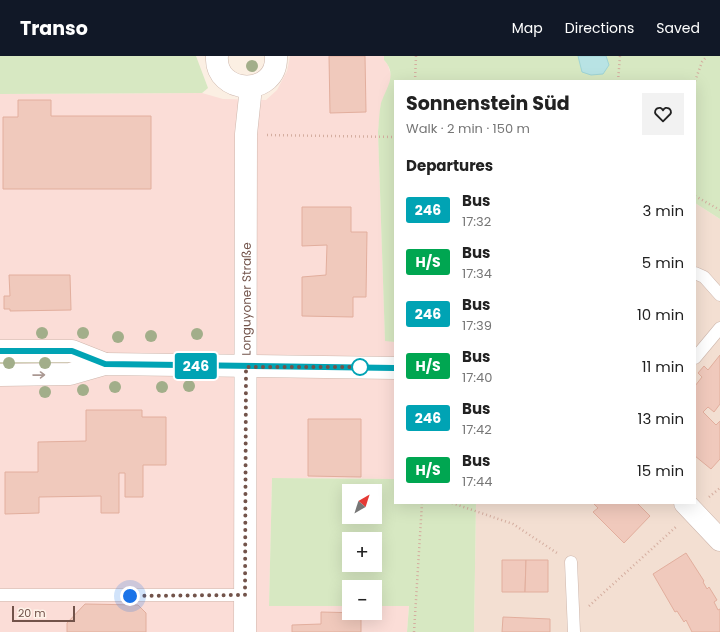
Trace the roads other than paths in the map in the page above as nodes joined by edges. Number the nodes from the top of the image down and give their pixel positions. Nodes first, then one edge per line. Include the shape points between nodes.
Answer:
1 (217, 56) edge
2 (276, 56) edge
3 (251, 87) junction
4 (696, 274) edge
5 (720, 295) edge
6 (720, 328) edge
7 (0, 351) edge
8 (696, 357) edge
9 (105, 364) junction
10 (246, 367) junction
11 (394, 368) edge
12 (0, 375) edge
13 (689, 507) edge
14 (720, 540) edge
15 (571, 562) road end
16 (0, 595) edge
17 (245, 595) junction
18 (574, 626) edge
19 (245, 632) edge

1 - 3 street via 220,71 227,80 238,86
2 - 3 street via 272,74 263,83
3 - 10 street, Longuyoner Straße via 246,134
4 - 5 lane via 704,278
6 - 8 lane
7 - 9 street via 72,351
9 - 10 street
12 -> 9 street via 70,374
10 - 11 street
10 - 17 street, Longuyoner Straße
13 - 14 street
15 - 18 lane
16 - 17 lane
17 - 19 street, Longuyoner Straße

